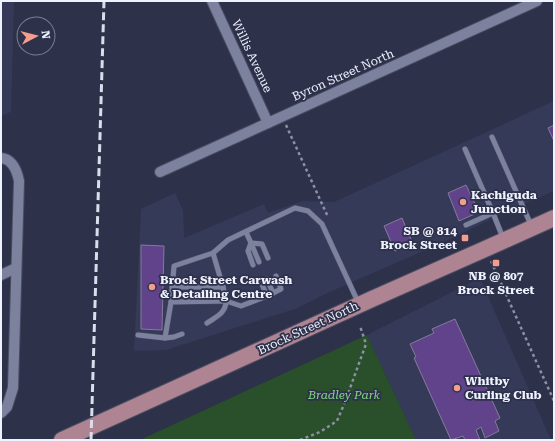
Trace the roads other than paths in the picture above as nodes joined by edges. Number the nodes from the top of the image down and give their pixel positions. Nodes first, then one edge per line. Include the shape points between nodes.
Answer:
1 (212, 1) edge
2 (537, 1) edge
3 (268, 123) junction
4 (492, 137) dead end
5 (465, 149) dead end
6 (1, 158) edge
7 (160, 172) dead end
8 (493, 213) junction
9 (554, 218) edge
10 (466, 225) dead end
11 (532, 228) junction
12 (246, 232) junction
13 (504, 241) junction
14 (251, 243) junction
15 (212, 253) junction
16 (268, 258) dead end
17 (259, 262) dead end
18 (253, 264) dead end
19 (16, 268) junction
20 (1, 274) edge
21 (276, 276) dead end
22 (267, 279) dead end
23 (261, 282) dead end
24 (172, 287) junction
25 (223, 287) junction
26 (273, 293) junction
27 (267, 296) junction
28 (226, 301) junction
29 (171, 302) junction
30 (359, 305) junction
31 (207, 323) dead end
32 (182, 334) dead end
33 (138, 335) dead end
34 (165, 338) junction
35 (1, 412) edge
36 (62, 440) edge

1 - 3 street, Willis Avenue
2 - 3 street, Byron Street North
3 - 7 street, Byron Street North
4 - 11 lane
5 - 8 lane
6 - 19 street via 12,164 19,181
8 - 10 lane
8 - 13 lane
9 - 11 main road, Brock Street North
11 - 13 main road, Brock Street North
12 - 14 lane
12 - 15 lane via 228,240
12 - 30 lane via 295,208 308,211 322,224
13 - 30 main road, Brock Street North
14 - 16 lane via 262,244
14 - 17 lane
14 - 18 lane via 248,251
15 - 24 lane via 174,266
15 - 25 lane
19 - 20 street
19 - 35 street via 13,388 7,407
21 - 26 lane via 281,289
22 - 26 lane
23 - 27 lane
24 - 25 lane
24 - 29 lane
25 - 28 lane
26 - 27 lane
27 - 28 lane via 241,306
28 - 29 lane
28 - 31 lane via 226,307
29 - 34 lane
30 - 36 main road, Brock Street North
32 - 34 lane
33 - 34 lane

